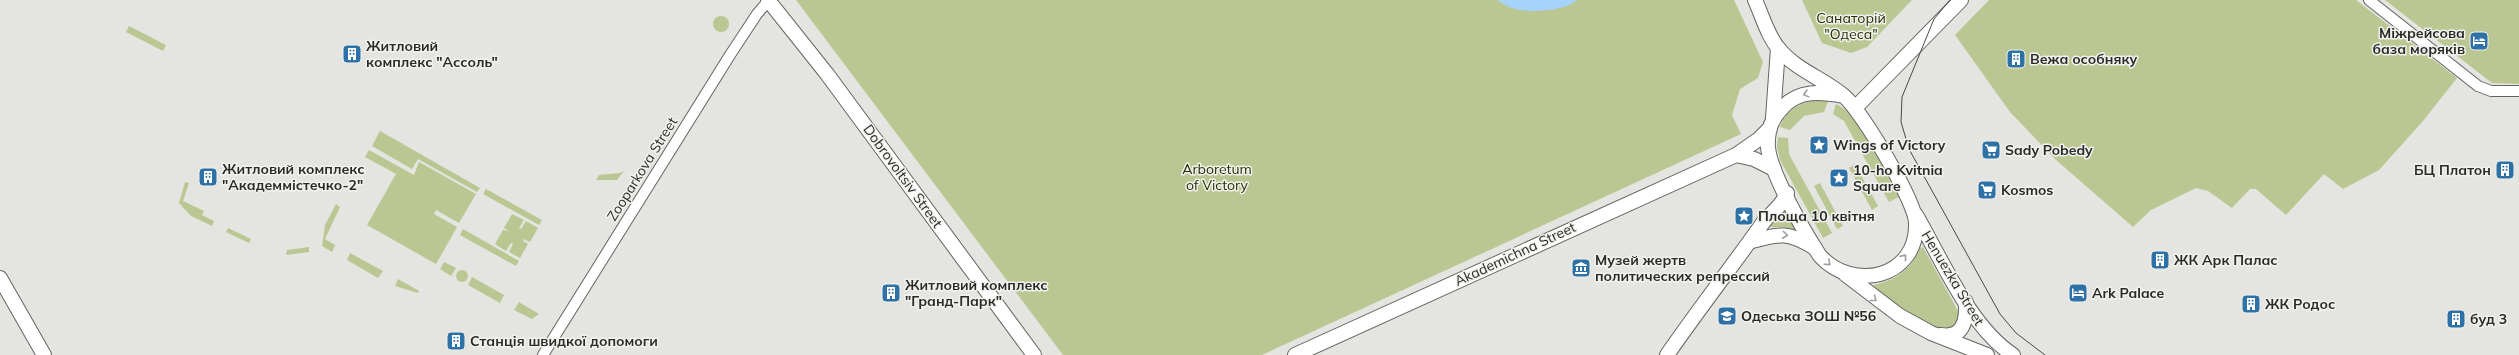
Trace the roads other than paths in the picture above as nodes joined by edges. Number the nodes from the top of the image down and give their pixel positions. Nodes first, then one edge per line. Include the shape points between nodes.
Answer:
1 (769, 0) edge
2 (1755, 0) edge
3 (1961, 0) edge
4 (2368, 0) edge
5 (1778, 48) junction
6 (2519, 91) edge
7 (1844, 96) junction
8 (1856, 107) junction
9 (1771, 124) junction
10 (1736, 155) junction
11 (1774, 169) junction
12 (1787, 194) junction
13 (1915, 213) junction
14 (1752, 241) junction
15 (1816, 249) junction
16 (1844, 274) junction
17 (0, 278) edge
18 (1966, 301) junction
19 (1931, 332) junction
20 (44, 355) edge
21 (543, 355) edge
22 (1034, 355) edge
23 (1295, 355) edge
24 (1667, 355) edge
25 (1987, 355) edge
26 (2013, 355) edge

1 - 21 street, Zooparkova Street via 730,55
1 - 22 main road, Dobrovoltsiv Street via 827,74
2 - 5 main road
3 - 8 main road
4 - 6 street via 2478,86 2491,91
5 - 7 main road via 1808,73
5 - 9 main road via 1777,86
7 - 8 main road
7 -> 9 main road via 1821,92 1805,94 1786,103
8 - 13 main road via 1869,126
9 - 10 main road, Akademichna Street via 1759,140
9 - 11 main road via 1768,148
10 - 11 main road via 1754,159
10 - 23 main road, Akademichna Street
11 - 12 main road
12 - 14 main road
12 - 15 main road
16 -> 13 main road via 1859,277 1875,276 1885,273 1902,261 1916,233
13 - 18 main road, Henuezka Street
14 -> 15 main road via 1774,235 1788,235
14 - 24 main road
15 -> 16 main road via 1827,264
16 -> 19 main road, Henuezka Street via 1883,306
17 - 20 main road
18 - 19 main road via 1965,322 1958,332 1945,336
18 - 26 main road, Henuezka Street via 1988,335
19 - 25 main road, Henuezka Street

